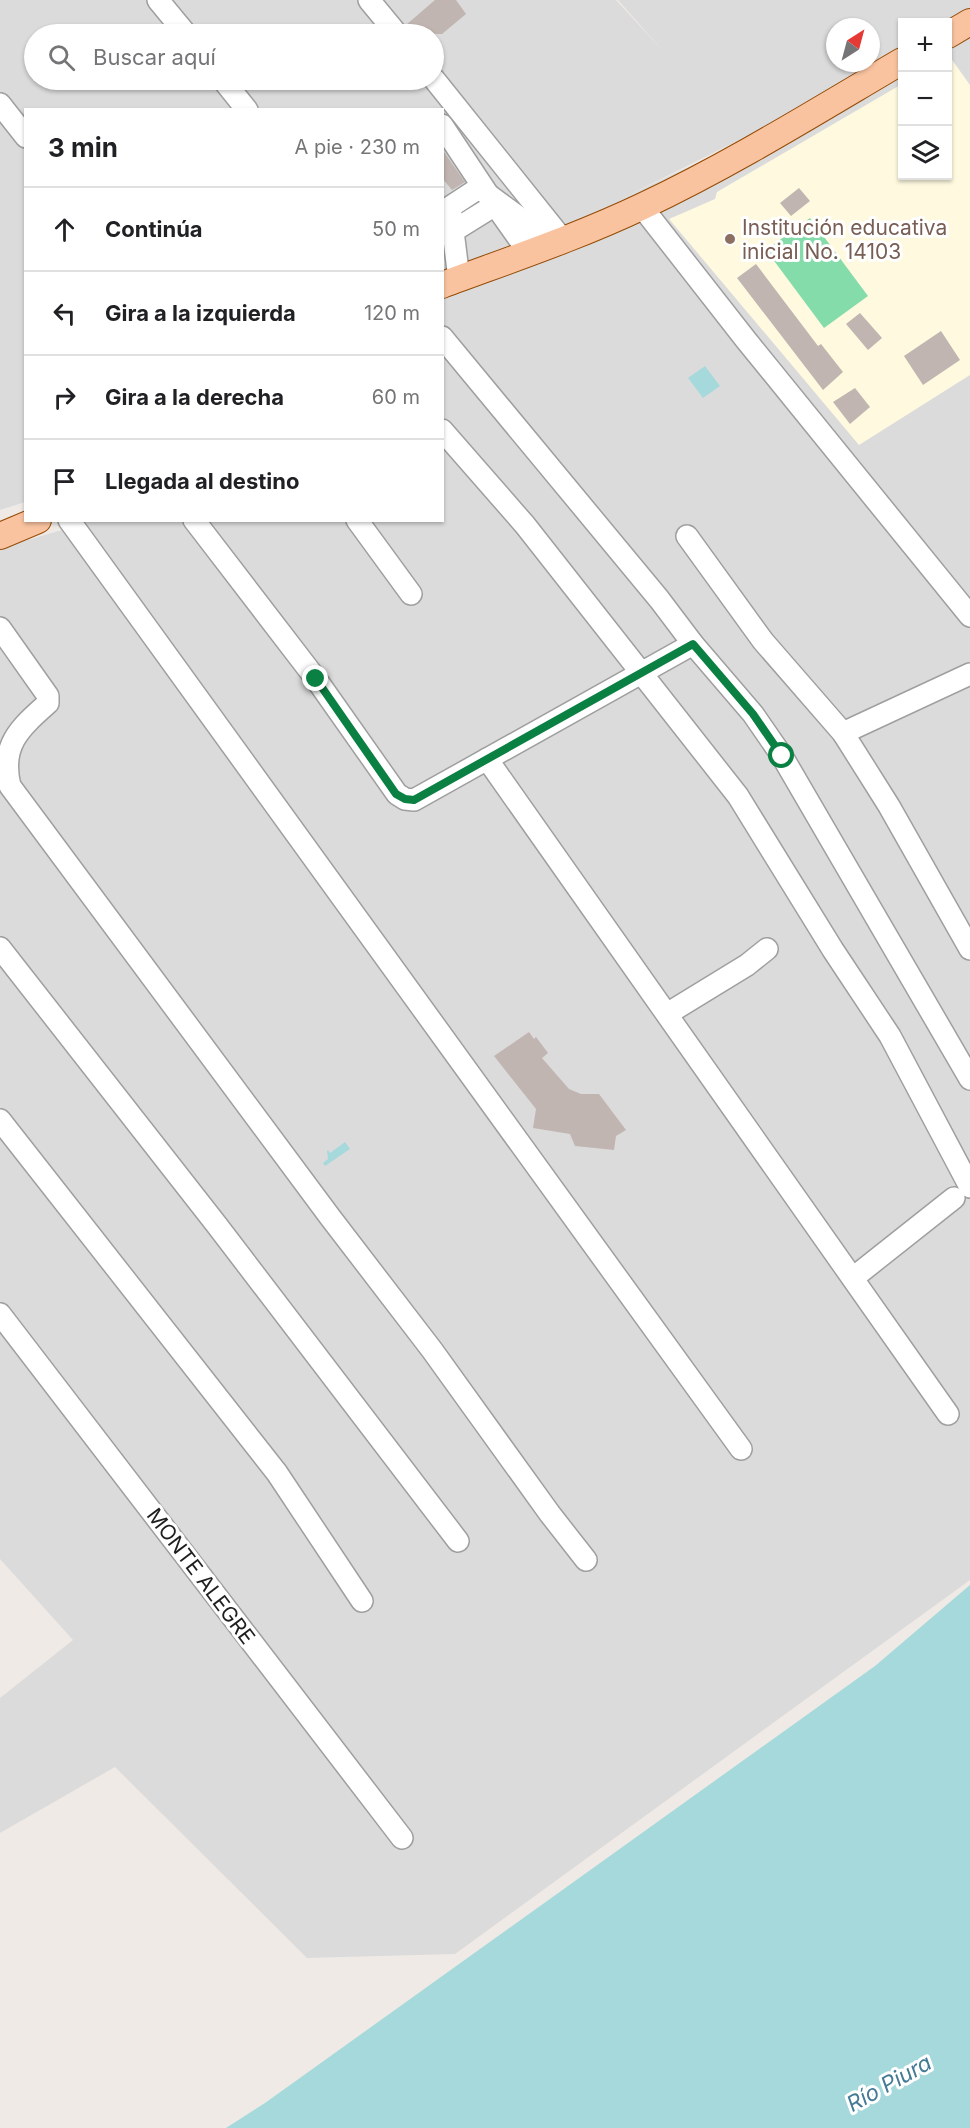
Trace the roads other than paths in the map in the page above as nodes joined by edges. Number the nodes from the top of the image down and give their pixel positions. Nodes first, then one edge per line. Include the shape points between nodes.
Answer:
1 (158, 0) edge
2 (369, 0) edge
3 (970, 22) edge
4 (178, 24) edge
5 (389, 24) edge
6 (952, 33) edge
7 (898, 64) edge
8 (231, 90) edge
9 (442, 90) edge
10 (0, 104) edge
11 (245, 108) edge
12 (444, 127) edge
13 (24, 134) edge
14 (492, 200) junction
15 (642, 207) junction
16 (450, 231) edge
17 (559, 242) junction
18 (529, 253) junction
19 (458, 279) edge
20 (444, 339) edge
21 (444, 432) edge
22 (33, 522) edge
23 (70, 522) edge
24 (196, 522) edge
25 (358, 522) edge
26 (0, 536) edge
27 (687, 536) dead end
28 (411, 594) dead end
29 (970, 616) edge
30 (0, 628) edge
31 (693, 644) junction
32 (641, 674) junction
33 (970, 674) edge
34 (843, 733) junction
35 (487, 759) junction
36 (0, 948) edge
37 (767, 949) dead end
38 (970, 949) edge
39 (667, 1014) junction
40 (970, 1078) edge
41 (0, 1119) edge
42 (962, 1192) edge
43 (853, 1278) junction
44 (0, 1314) edge
45 (948, 1414) dead end
46 (741, 1449) dead end
47 (458, 1541) dead end
48 (586, 1560) dead end
49 (362, 1601) dead end
50 (402, 1838) dead end

1 - 4 street
2 - 5 street
3 - 6 main road
7 - 15 main road
8 - 11 street
9 - 17 street
10 - 13 street
12 - 14 street
14 - 16 street
14 - 17 street
14 - 18 street
15 - 17 main road
15 - 29 street
16 - 19 street
17 - 18 main road
18 - 19 main road
20 - 31 street
21 - 32 street via 525,525
22 - 26 main road
23 - 46 street
24 - 35 street via 316,679 396,794 414,800
25 - 28 street
27 - 34 street via 763,641
30 - 48 street via 48,696 48,703 3,748 2,767 10,786
31 - 32 street
31 - 40 street via 753,714 782,756
32 - 35 street
32 - 42 street via 738,796 890,1036
33 - 34 street
34 - 38 street
35 - 39 street
36 - 47 street
37 - 39 street
39 - 43 street
41 - 49 street via 277,1473
42 - 43 street
43 - 45 street
44 - 50 street, MONTE ALEGRE

